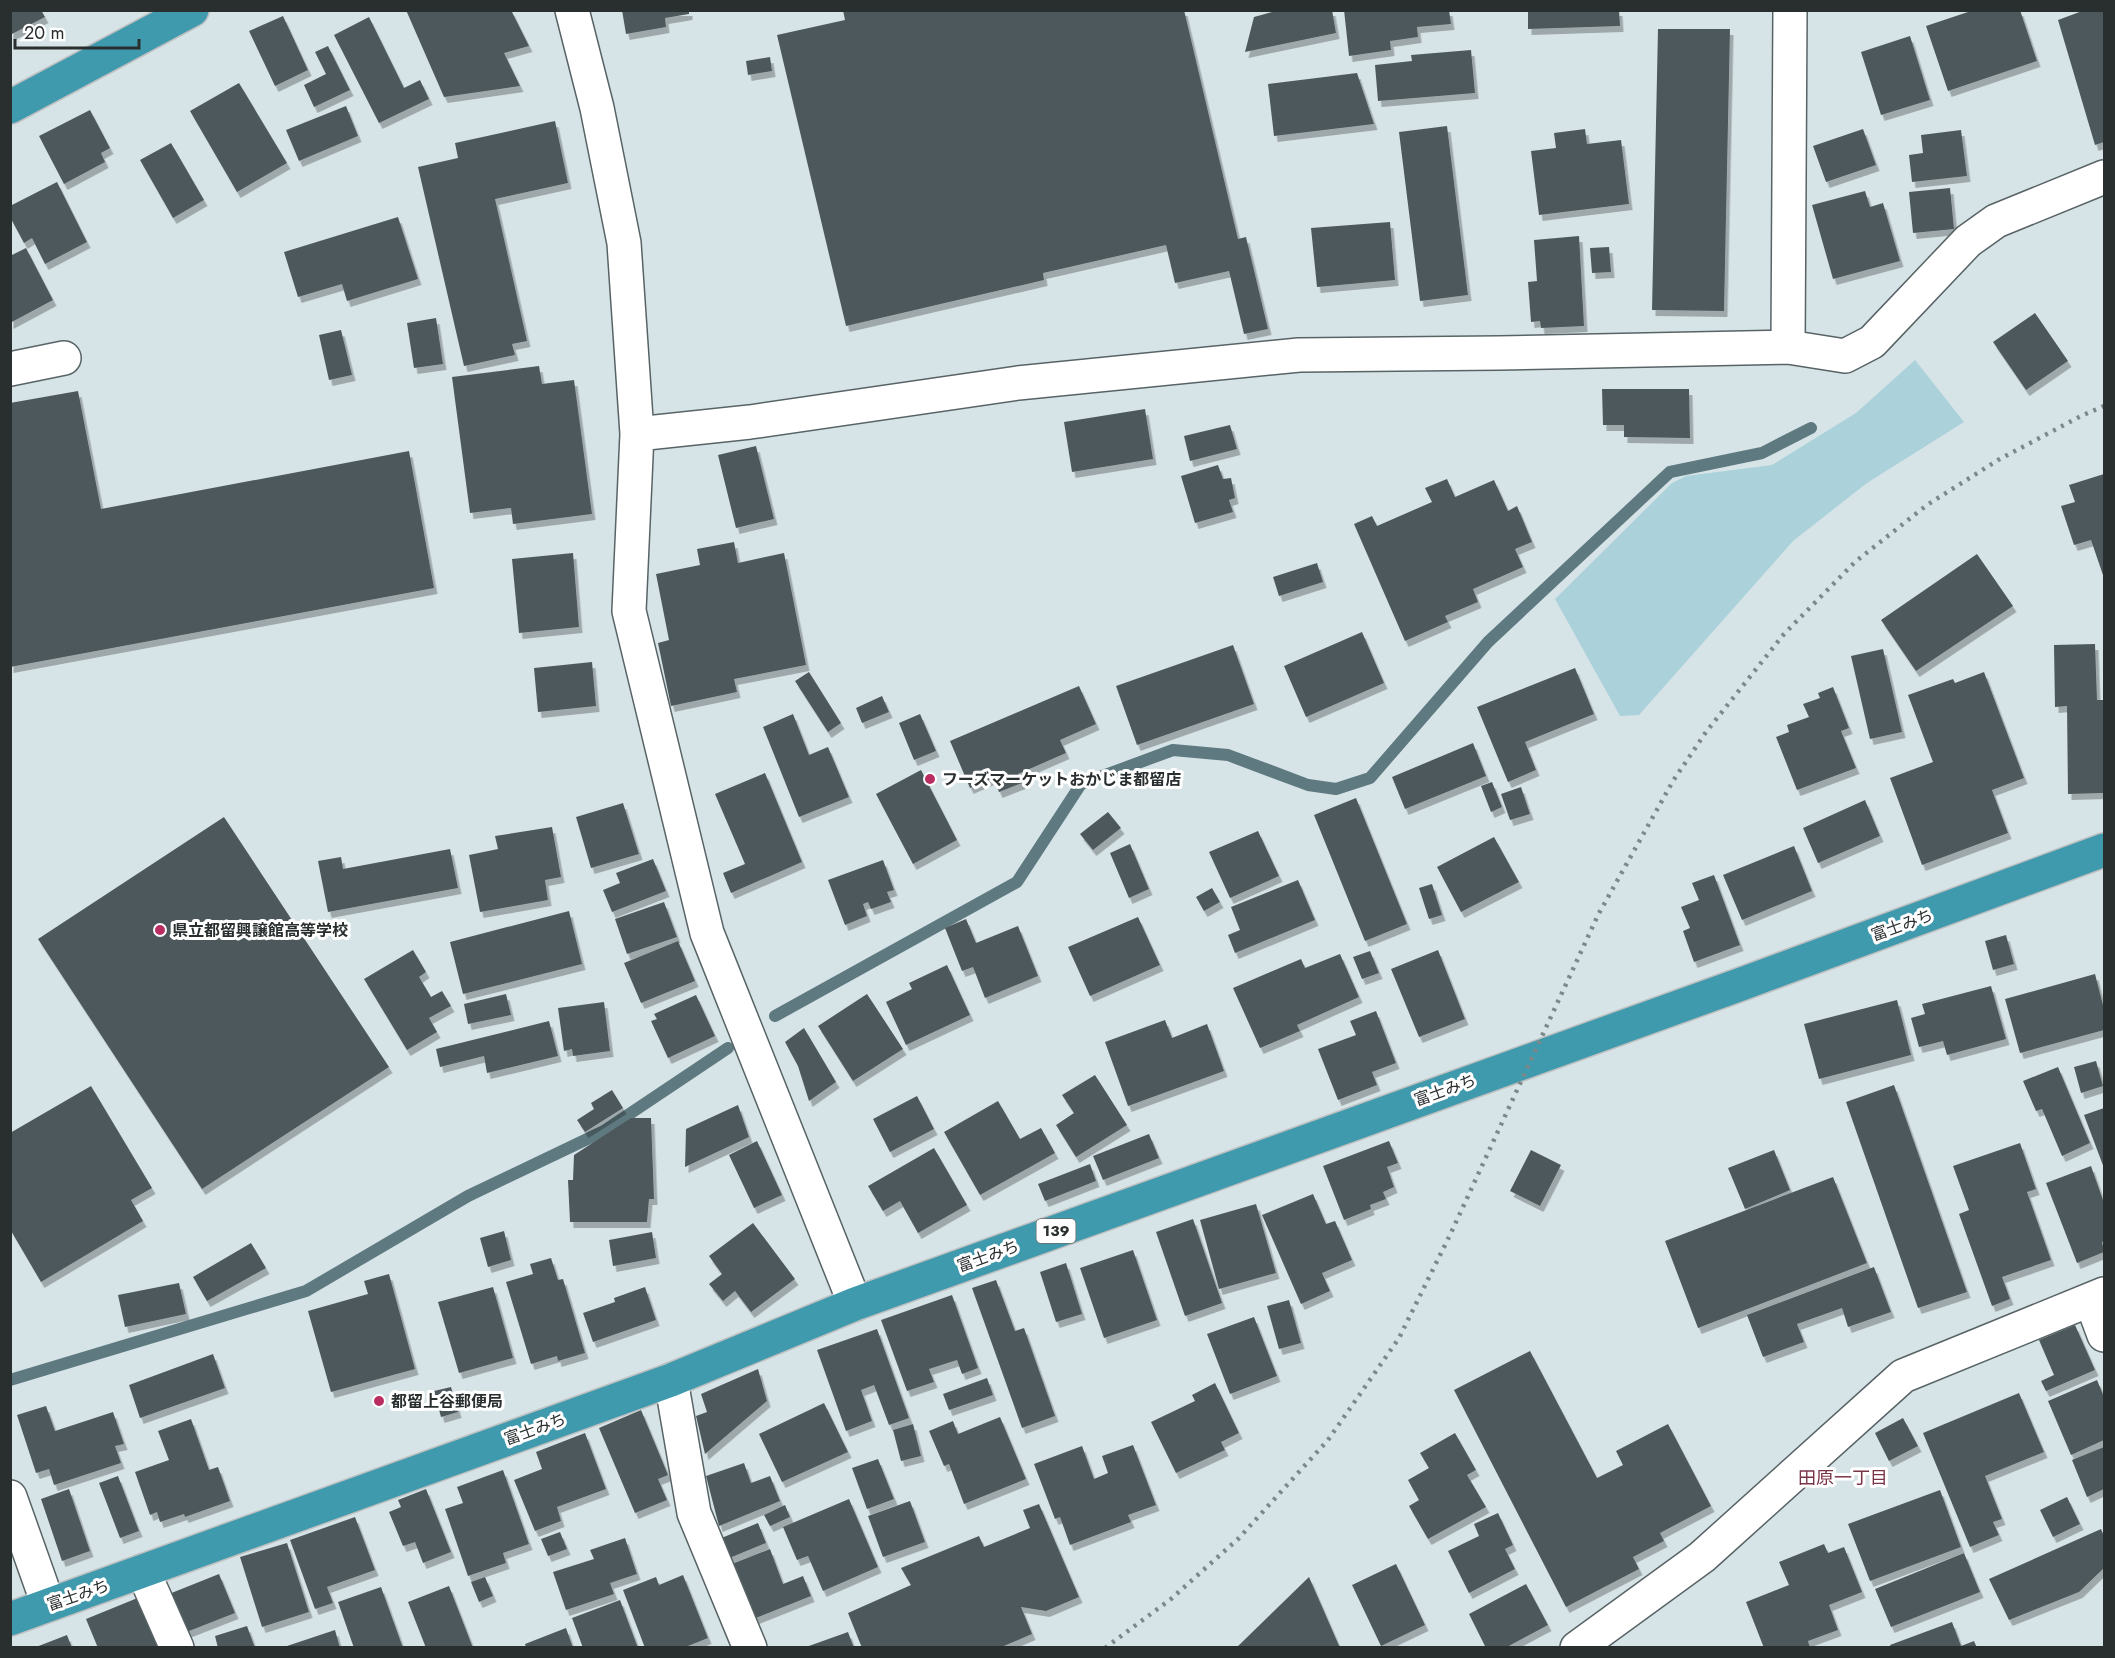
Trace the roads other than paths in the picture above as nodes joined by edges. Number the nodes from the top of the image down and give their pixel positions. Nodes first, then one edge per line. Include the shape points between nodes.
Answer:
1 (192, 10) edge
2 (572, 10) edge
3 (1790, 10) edge
4 (10, 107) edge
5 (2104, 177) edge
6 (1788, 347) junction
7 (64, 358) dead end
8 (10, 369) edge
9 (637, 434) junction
10 (2104, 850) edge
11 (2098, 1297) edge
12 (855, 1304) junction
13 (2104, 1335) edge
14 (671, 1380) junction
15 (10, 1497) edge
16 (143, 1572) junction
17 (48, 1605) junction
18 (10, 1619) edge
19 (177, 1647) edge
20 (750, 1647) edge
21 (1577, 1647) edge

1 - 4 highway
2 - 9 street via 597,108 624,243
3 - 6 street
5 - 6 street via 1996,221 1968,241 1872,342 1845,356
6 - 9 street via 1299,355 1018,383 750,422
7 - 8 street
9 - 12 street via 629,611 668,778 707,933
10 - 12 highway, 富士みち / 139
11 - 13 street
11 - 21 street via 1903,1376 1702,1557
12 - 14 highway, 富士みち / 139
14 - 16 highway, 富士みち / 139
14 - 20 street via 694,1513
15 - 17 street
16 - 17 highway, 富士みち / 139
16 - 19 street
17 - 18 highway, 富士みち / 139

